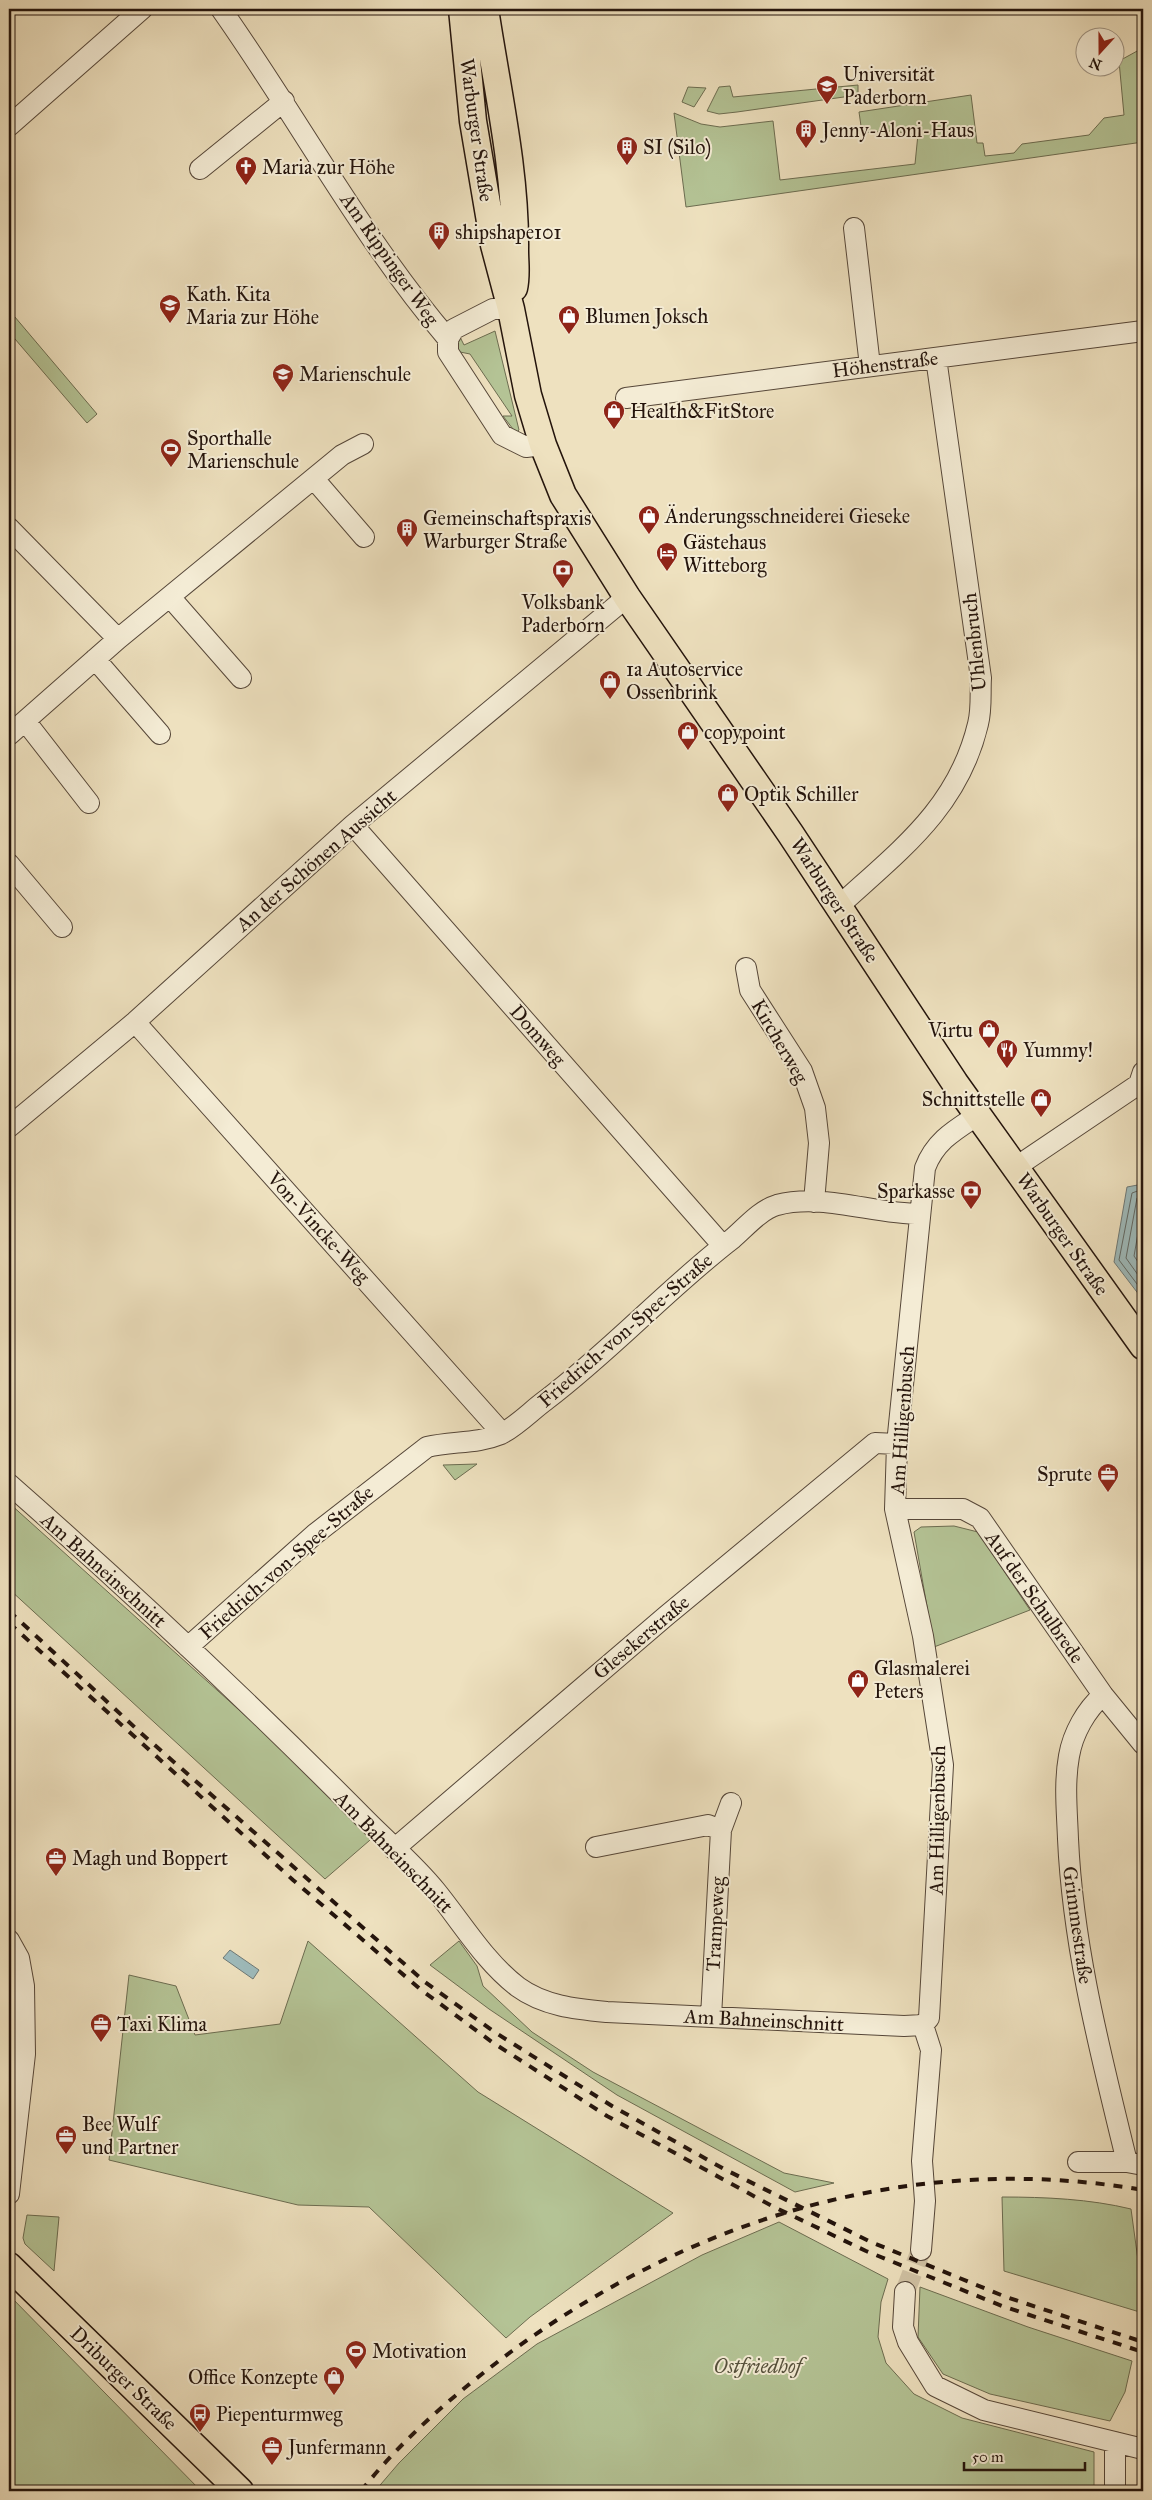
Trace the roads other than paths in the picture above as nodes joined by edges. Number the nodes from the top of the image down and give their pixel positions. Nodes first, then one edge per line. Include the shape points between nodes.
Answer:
1 (142, 9) edge
2 (221, 9) edge
3 (462, 9) edge
4 (486, 9) edge
5 (284, 101) junction
6 (9, 126) edge
7 (200, 168) dead end
8 (854, 228) dead end
9 (511, 309) junction
10 (1143, 331) edge
11 (448, 339) junction
12 (936, 358) junction
13 (870, 366) junction
14 (626, 398) dead end
15 (363, 444) dead end
16 (543, 445) junction
17 (314, 479) junction
18 (9, 528) edge
19 (364, 537) dead end
20 (170, 597) junction
21 (627, 597) junction
22 (118, 639) junction
23 (96, 659) junction
24 (241, 678) dead end
25 (26, 722) junction
26 (160, 734) dead end
27 (9, 735) edge
28 (89, 803) dead end
29 (353, 825) junction
30 (9, 864) edge
31 (839, 906) junction
32 (62, 927) dead end
33 (746, 968) dead end
34 (135, 1022) junction
35 (1143, 1072) edge
36 (978, 1115) junction
37 (9, 1127) edge
38 (1016, 1167) junction
39 (814, 1202) junction
40 (920, 1214) junction
41 (722, 1246) junction
42 (1143, 1346) edge
43 (502, 1433) junction
44 (897, 1444) junction
45 (9, 1484) edge
46 (896, 1509) junction
47 (188, 1647) junction
48 (1103, 1695) junction
49 (1143, 1744) edge
50 (732, 1803) dead end
51 (721, 1830) junction
52 (596, 1847) dead end
53 (394, 1849) junction
54 (9, 1940) edge
55 (711, 2018) junction
56 (923, 2024) junction
57 (1078, 2162) dead end
58 (1135, 2164) edge
59 (9, 2194) edge
60 (921, 2250) tunnel mouth
61 (9, 2266) edge
62 (905, 2292) tunnel mouth
63 (1116, 2442) junction
64 (1143, 2449) edge
65 (240, 2491) edge
66 (1115, 2491) edge

1 - 6 street
2 - 5 street, Am Rippinger Weg
3 - 9 main road, Warburger Straße via 473,121 485,196
4 - 9 main road, Warburger Straße via 515,222 516,276
5 - 7 street
5 - 11 street, Am Rippinger Weg via 367,232 414,299
8 - 13 street
9 - 11 street via 493,309 454,329
9 - 16 main road, Warburger Straße via 528,395
10 - 12 street, Höhenstraße
11 - 16 street via 448,352 455,365 502,435 526,447
12 - 13 street, Höhenstraße
12 - 31 street, Uhlenbruch via 981,678 979,722 963,769 947,799 920,831
13 - 14 street, Höhenstraße
15 - 17 street via 342,455
16 - 21 main road, Warburger Straße via 567,503
17 - 19 street
17 - 20 street
18 - 22 street
20 - 22 street
20 - 24 street
21 - 29 street, An der Schönen Aussicht
21 - 31 main road, Warburger Straße
22 - 23 street
23 - 25 street
23 - 26 street
25 - 27 street
25 - 28 street
29 - 34 street, An der Schönen Aussicht
29 - 41 street, Domweg
30 - 32 street
31 - 36 main road, Warburger Straße
33 - 39 street, Kircherweg via 750,990 802,1072 815,1108 819,1143
34 - 37 street, An der Schönen Aussicht
34 - 43 street, Von-Vincke-Weg
35 - 38 street via 1139,1084
36 - 38 main road, Warburger Straße
36 - 40 street, Am Hilligenbusch via 931,1152 925,1168
38 - 42 main road, Warburger Straße
39 - 40 street, Friedrich-von-Spee-Straße
39 - 41 street, Friedrich-von-Spee-Straße via 776,1206 758,1216
40 - 44 street, Am Hilligenbusch
41 - 43 street, Friedrich-von-Spee-Straße via 579,1375
43 - 47 street, Friedrich-von-Spee-Straße via 472,1443 427,1447 315,1534
44 - 46 street, Am Hilligenbusch
44 - 53 street, Glesekerstraße via 875,1443 666,1616
45 - 47 street, Am Bahneinschnitt
46 - 48 street, Auf der Schulbrede via 963,1509 980,1518
46 - 56 street, Am Hilligenbusch via 924,1636 942,1765 929,2018
47 - 53 street, Am Bahneinschnitt
48 - 49 street, Auf der Schulbrede
48 - 58 street, Grimmestraße via 1089,1707 1069,1754 1066,1787 1069,1857 1076,1929 1090,2012
50 - 51 street, Trampeweg
51 - 52 street via 708,1825
51 - 55 street, Trampeweg
53 - 55 street, Am Bahneinschnitt via 435,1890 500,1970 535,1998 573,2009
54 - 59 street via 19,1958 24,1986 26,2054
55 - 56 street, Am Bahneinschnitt via 904,2026
56 - 60 street via 931,2050 922,2161 925,2201
57 - 58 street
61 - 65 main road, Driburger Straße
62 - 63 street via 903,2326 908,2342 935,2386 984,2410
63 - 64 street
63 - 66 street

